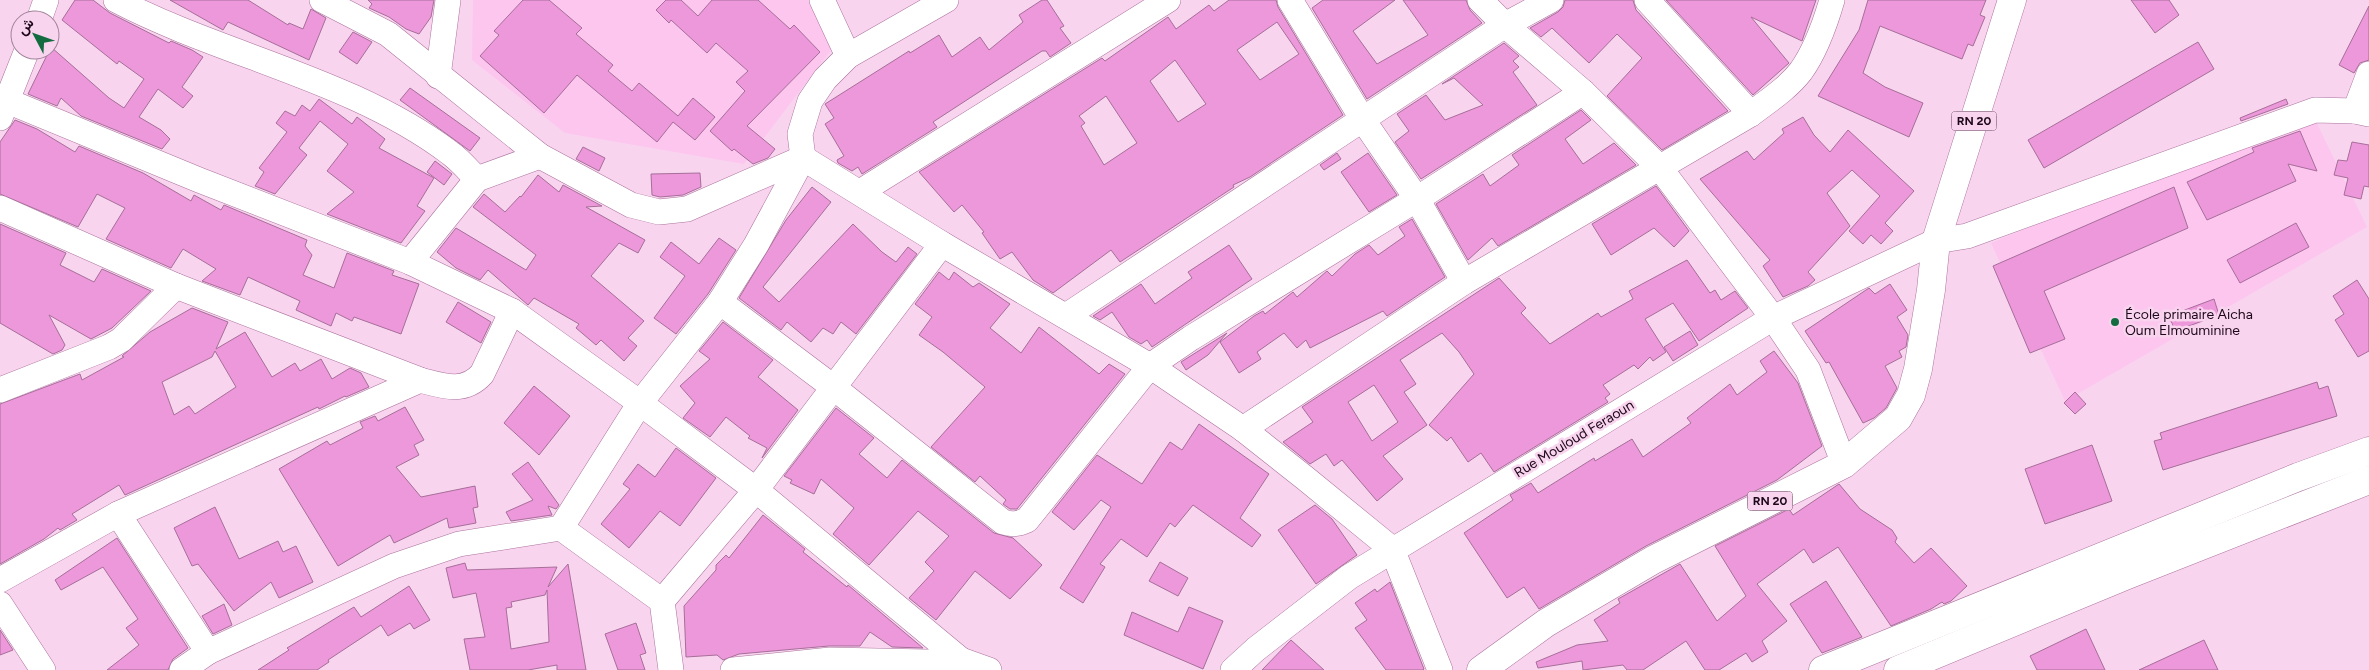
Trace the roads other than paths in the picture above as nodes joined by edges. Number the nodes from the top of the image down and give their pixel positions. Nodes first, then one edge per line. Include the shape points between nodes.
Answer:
1 (116, 0) edge
2 (322, 0) edge
3 (448, 0) edge
4 (822, 0) edge
5 (946, 0) edge
6 (1168, 0) edge
7 (1290, 0) edge
8 (1480, 0) edge
9 (1551, 0) edge
10 (1647, 0) edge
11 (1832, 0) edge
12 (2012, 0) edge
13 (1504, 25) junction
14 (848, 56) junction
15 (23, 60) edge
16 (2369, 74) edge
17 (438, 76) junction
18 (1583, 92) junction
19 (2, 106) edge
20 (2362, 112) edge
21 (1751, 114) junction
22 (1363, 120) junction
23 (540, 156) junction
24 (803, 158) junction
25 (1660, 168) junction
26 (477, 179) junction
27 (860, 192) junction
28 (1418, 199) junction
29 (0, 208) edge
30 (1936, 241) junction
31 (942, 244) junction
32 (410, 262) junction
33 (1464, 282) junction
34 (176, 286) junction
35 (720, 302) junction
36 (512, 311) junction
37 (1066, 316) junction
38 (1773, 318) junction
39 (1150, 366) junction
40 (420, 380) junction
41 (834, 387) junction
42 (0, 390) edge
43 (640, 403) junction
44 (1243, 429) junction
45 (2369, 451) edge
46 (1844, 464) junction
47 (2369, 480) edge
48 (756, 490) junction
49 (118, 514) junction
50 (561, 528) junction
51 (1392, 549) junction
52 (0, 580) edge
53 (662, 601) junction
54 (0, 604) edge
55 (208, 652) junction
56 (961, 660) junction
57 (927, 666) edge
58 (43, 670) edge
59 (182, 670) edge
60 (671, 670) edge
61 (733, 670) edge
62 (989, 670) edge
63 (1232, 670) edge
64 (1440, 670) edge
65 (1481, 670) edge
66 (1823, 670) edge
67 (1898, 670) edge

1 - 26 street via 369,105 420,132 452,154
2 - 17 street via 388,34
3 - 17 street
4 - 14 street
5 - 14 street
6 - 27 street
7 - 22 street
8 - 13 street
9 - 13 street
10 - 21 street
11 - 21 street via 1826,20 1800,72
12 - 30 main road, RN 20
13 - 18 street
13 - 22 street
14 - 24 street via 825,79 810,101 800,134
15 - 19 street
16 - 20 street
17 - 23 street
18 - 25 street
18 - 28 street
19 - 32 street
20 - 30 street, Rue Mouloud Feraoun via 2315,110 1967,236
21 - 25 street
22 - 28 street
22 - 37 street
23 - 24 street via 631,205 659,212 687,209
23 - 26 street
24 - 27 street
24 - 35 street via 756,245
25 - 33 street
25 - 38 street
26 - 32 street
27 - 31 street
28 - 33 street
28 - 39 street
29 - 34 street
30 - 38 street, Rue Mouloud Feraoun
30 - 46 main road, RN 20 via 1931,290 1911,395 1898,418
31 - 37 street
31 - 41 street
32 - 36 street
33 - 44 street
34 - 40 street
34 - 42 street via 109,348
35 - 41 street
35 - 43 street
36 - 40 street via 482,374 475,382 464,388
36 - 43 street
37 - 39 street
38 - 46 street via 1808,370
38 - 51 street, Rue Mouloud Feraoun
39 - 41 street via 1026,520 1011,524 1003,522
39 - 44 street
40 - 49 street
41 - 48 street
43 - 48 street
43 - 50 street
44 - 51 street
45 - 66 main road
46 - 65 main road, RN 20 via 1652,560 1546,622
47 - 67 main road
48 - 53 street
48 - 56 street
49 - 52 street
49 - 55 street
50 - 53 street
50 - 55 street via 459,544 394,566
51 - 63 street, Rue Mouloud Feraoun via 1349,577
51 - 64 street
53 - 60 street
54 - 58 street
55 - 59 street
56 - 57 street
56 - 62 street
57 - 61 street via 830,660

